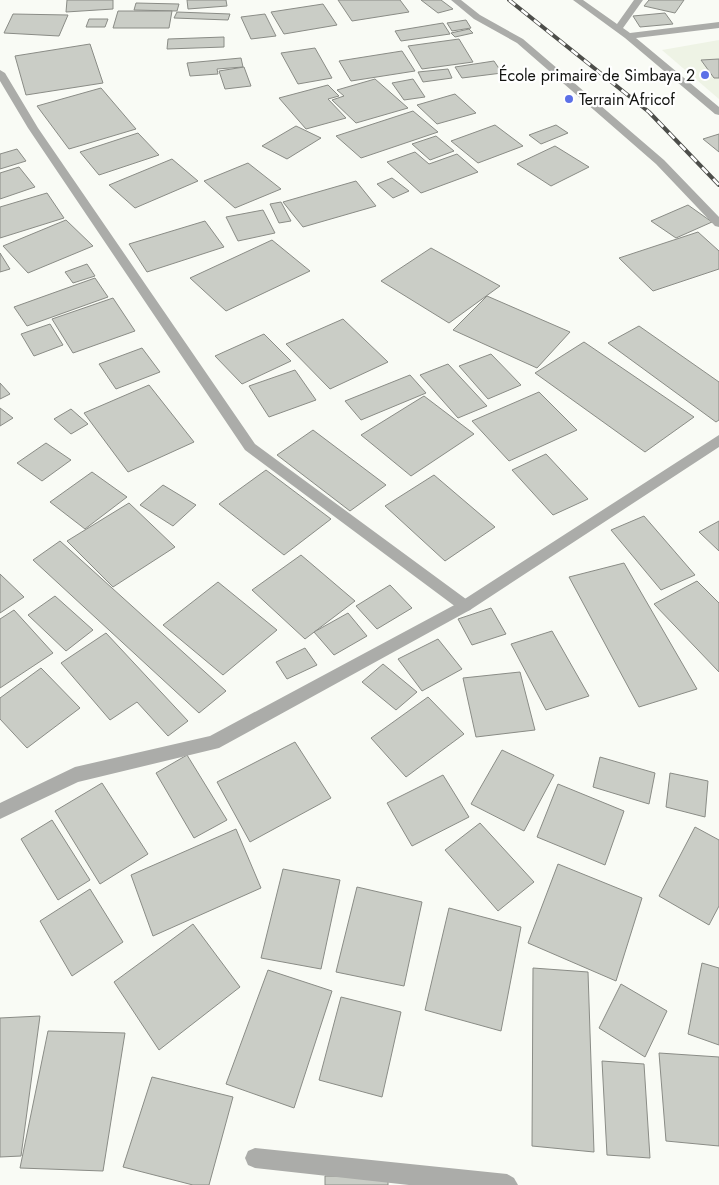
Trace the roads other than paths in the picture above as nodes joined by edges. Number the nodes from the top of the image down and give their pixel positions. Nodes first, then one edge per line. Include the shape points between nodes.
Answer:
1 (455, 0) edge
2 (577, 0) edge
3 (639, 0) edge
4 (719, 25) edge
5 (618, 28) junction
6 (628, 36) junction
7 (0, 73) edge
8 (719, 112) edge
9 (719, 224) edge
10 (719, 440) edge
11 (466, 606) junction
12 (0, 811) edge
13 (255, 1158) dead end
14 (507, 1185) edge

1 - 9 street via 477,17 520,41 660,162
2 - 5 street
3 - 5 street
4 - 6 street
5 - 6 street
6 - 8 street
7 - 11 street via 33,128 250,447
10 - 11 street
11 - 12 street via 213,743 75,775
13 - 14 street

